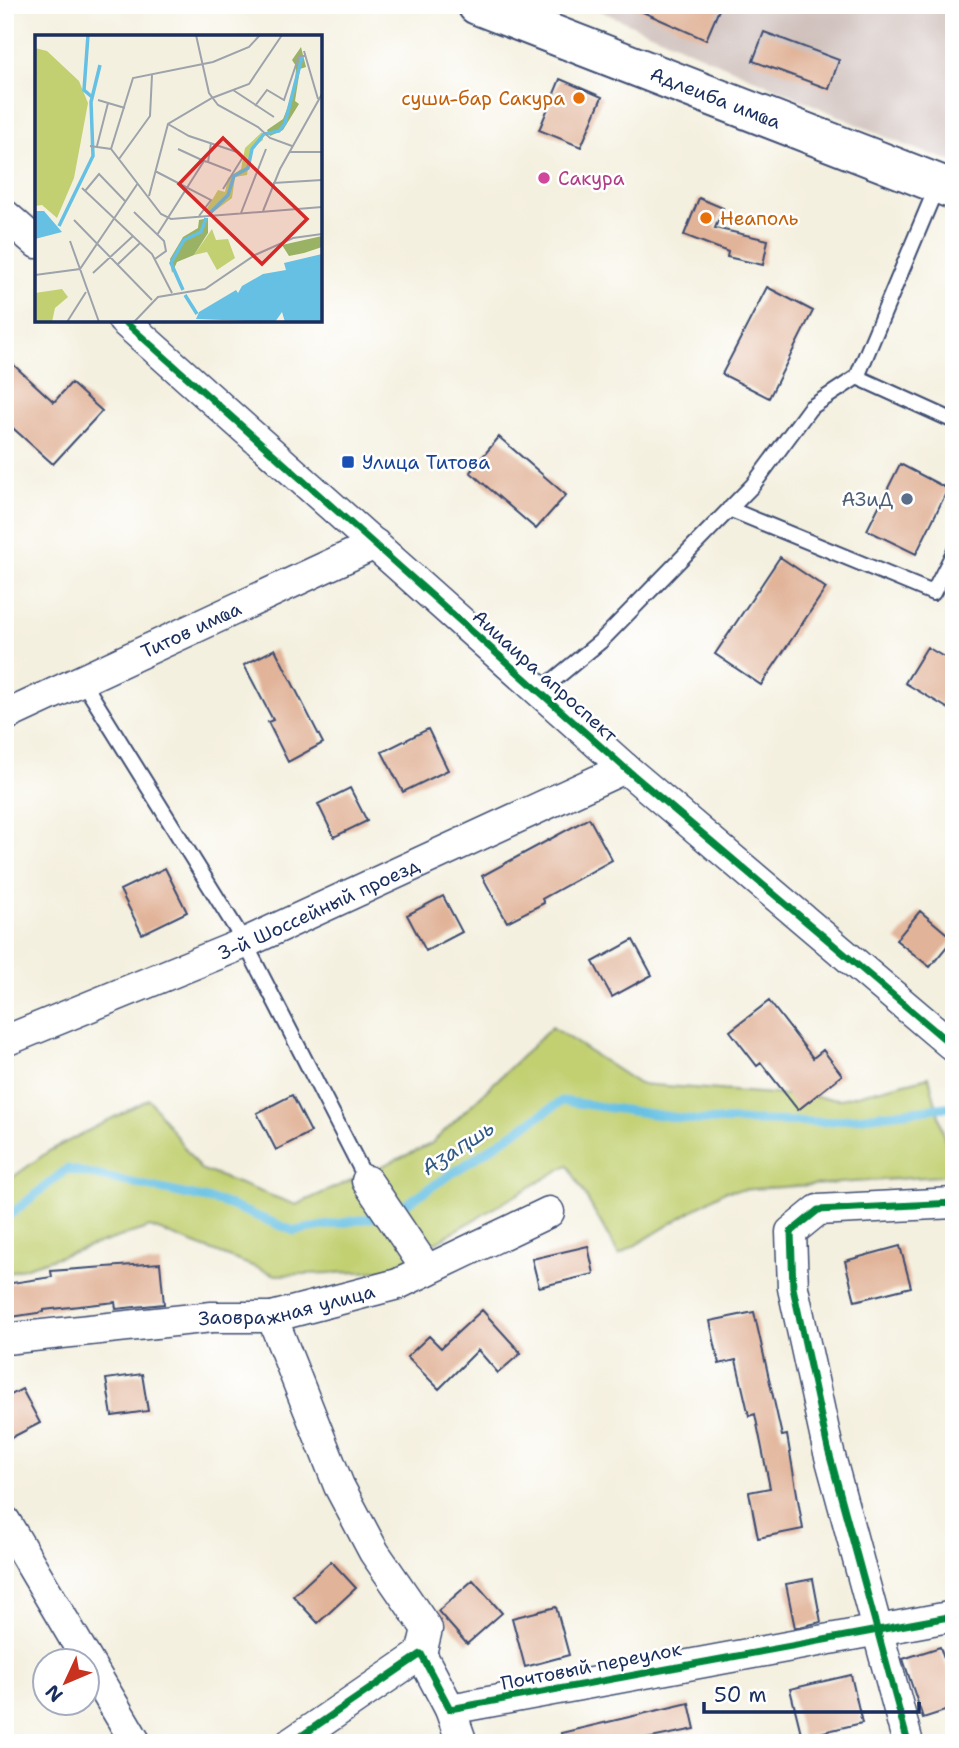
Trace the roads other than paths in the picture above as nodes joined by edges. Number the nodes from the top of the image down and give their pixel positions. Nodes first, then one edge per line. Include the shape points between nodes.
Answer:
1 (477, 5) edge
2 (945, 188) edge
3 (5, 215) edge
4 (35, 241) edge
5 (125, 322) edge
6 (857, 377) junction
7 (954, 421) edge
8 (729, 509) junction
9 (375, 544) junction
10 (954, 552) edge
11 (83, 682) junction
12 (540, 692) junction
13 (5, 716) edge
14 (625, 768) junction
15 (245, 943) junction
16 (5, 1041) edge
17 (954, 1047) edge
18 (367, 1181) joint
19 (954, 1203) edge
20 (550, 1212) dead end
21 (427, 1270) junction
22 (272, 1317) junction
23 (5, 1339) edge
24 (5, 1521) edge
25 (954, 1616) edge
26 (876, 1629) junction
27 (421, 1654) junction
28 (450, 1709) junction
29 (136, 1743) edge
30 (291, 1743) edge
31 (462, 1743) edge
32 (908, 1743) edge

1 - 2 main road, Адлеиба имҩа
2 - 6 lane
3 - 4 street
5 - 9 street, Аииаира апроспект
6 - 7 lane
6 - 8 lane via 810,408 753,485
8 - 10 lane via 933,593
8 - 12 lane via 601,641
9 - 11 street, Титов имҩа
9 - 12 street, Аииаира апроспект
11 - 13 street, Титов имҩа
11 - 15 lane
12 - 14 street, Аииаира апроспект
14 - 15 street, 3-й Шоссейный проезд
14 - 17 street, Аииаира апроспект
15 - 16 street, 3-й Шоссейный проезд
15 - 18 lane
18 - 21 street
19 - 26 street via 818,1210 791,1232 793,1288 828,1449
20 - 21 street, Заовражная улица
21 - 22 street, Заовражная улица via 398,1284
22 - 23 street, Заовражная улица via 212,1317
22 - 27 street via 339,1486 374,1552 427,1629
24 - 29 street
25 - 26 street, Почтовый переулок
26 - 28 street, Почтовый переулок
26 - 32 street
27 - 28 street
27 - 30 street
28 - 31 street

